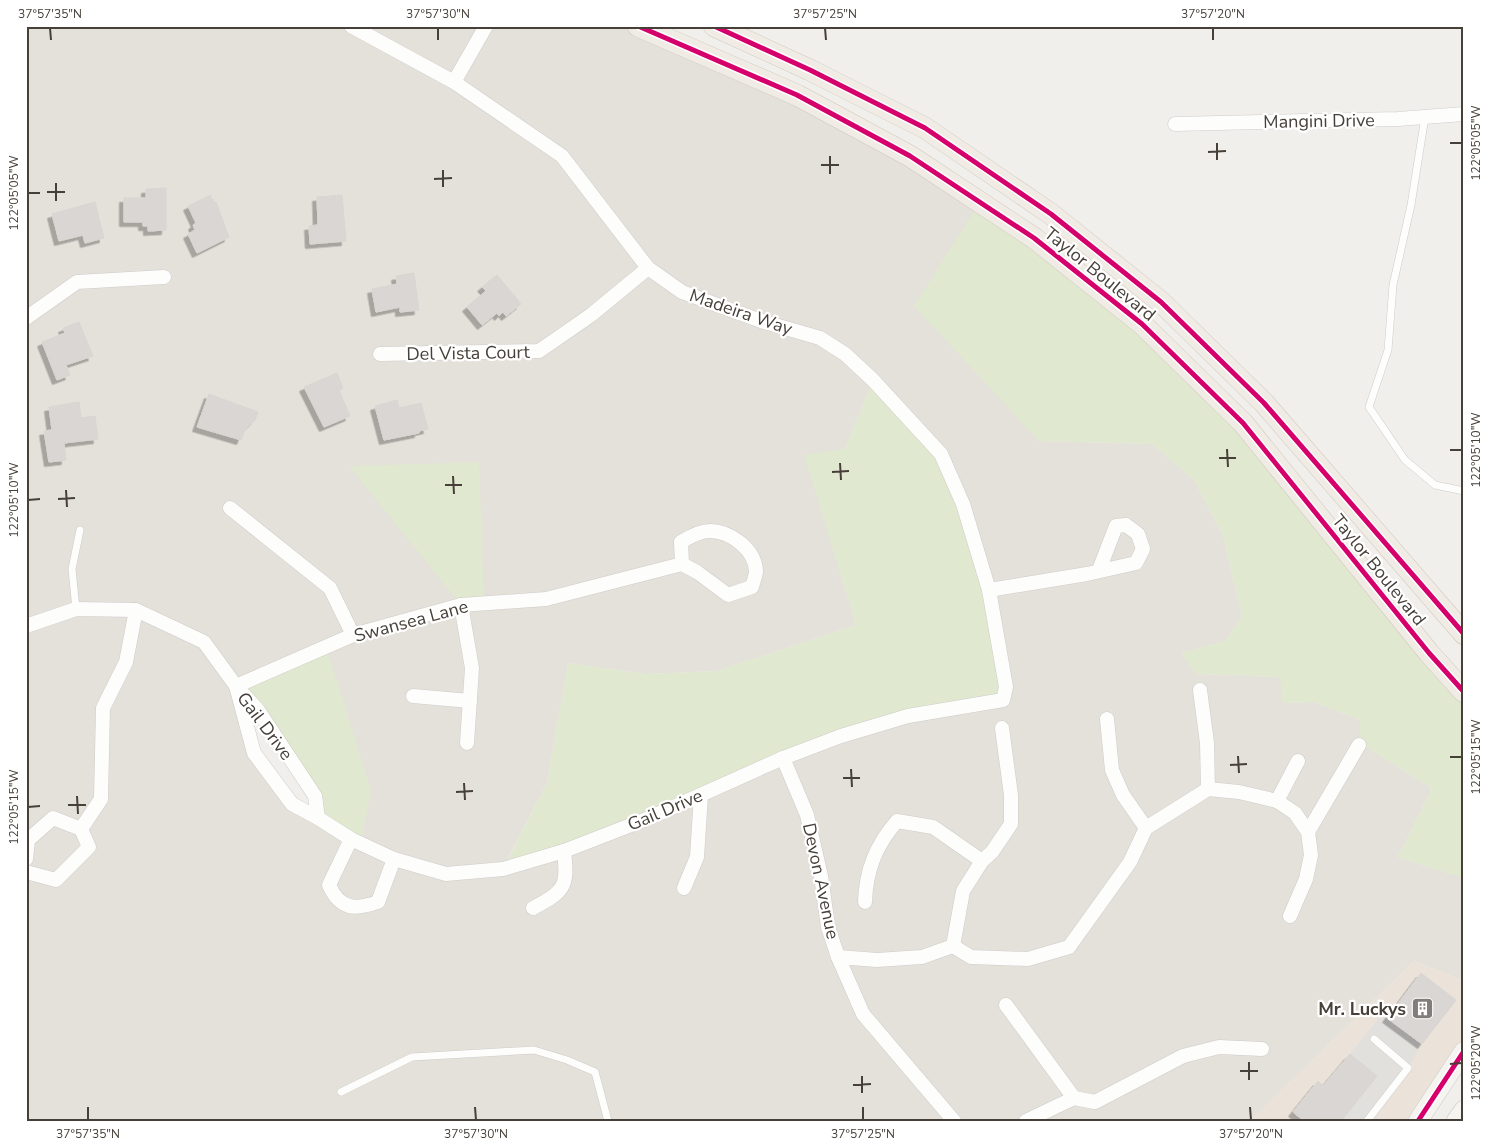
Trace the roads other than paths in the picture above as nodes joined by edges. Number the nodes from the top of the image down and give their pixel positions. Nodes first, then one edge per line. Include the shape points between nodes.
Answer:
1 (350, 26) edge
2 (486, 26) edge
3 (638, 26) edge
4 (714, 26) edge
5 (454, 82) junction
6 (1464, 114) edge
7 (1425, 117) junction
8 (1175, 124) dead end
9 (648, 268) junction
10 (164, 277) dead end
11 (26, 318) edge
12 (380, 354) dead end
13 (1464, 491) edge
14 (230, 508) dead end
15 (80, 530) dead end
16 (1399, 560) junction
17 (682, 564) junction
18 (1099, 570) dead end
19 (990, 590) junction
20 (461, 605) junction
21 (76, 609) junction
22 (136, 610) junction
23 (1464, 613) edge
24 (26, 626) edge
25 (1464, 634) edge
26 (354, 635) junction
27 (236, 686) junction
28 (1006, 687) joint
29 (1200, 690) dead end
30 (1464, 692) edge
31 (413, 696) dead end
32 (470, 701) junction
33 (1107, 720) dead end
34 (1002, 728) dead end
35 (467, 742) dead end
36 (1359, 745) dead end
37 (783, 758) junction
38 (1298, 760) dead end
39 (1208, 789) junction
40 (701, 795) junction
41 (1277, 802) junction
42 (318, 818) junction
43 (1146, 828) junction
44 (82, 829) junction
45 (1308, 832) junction
46 (350, 839) junction
47 (564, 851) junction
48 (26, 859) edge
49 (394, 859) junction
50 (982, 861) junction
51 (26, 872) edge
52 (684, 888) dead end
53 (865, 902) dead end
54 (534, 908) dead end
55 (1290, 916) dead end
56 (953, 946) junction
57 (838, 957) junction
58 (1006, 1005) dead end
59 (1374, 1039) dead end
60 (1262, 1049) dead end
61 (1464, 1051) edge
62 (341, 1092) dead end
63 (1074, 1098) junction
64 (1464, 1110) edge
65 (952, 1120) edge
66 (608, 1121) edge
67 (1026, 1121) edge
68 (1367, 1121) edge
69 (1418, 1121) edge
70 (1456, 1121) edge

1 - 5 street, Madeira Way
2 - 5 street
3 - 30 main road, Taylor Boulevard via 797,95 910,156 1034,238 1142,324 1243,423 1422,646
4 - 16 main road, Taylor Boulevard via 925,128 1051,214 1161,302 1264,403
5 - 9 street, Madeira Way via 562,156
6 - 7 street, Mangini Drive
7 - 8 street, Mangini Drive
7 - 13 lane via 1411,205 1393,285 1388,350 1370,407 1405,460 1435,485
9 - 12 street, Del Vista Court via 591,315 539,351
9 - 19 street, Madeira Way via 682,292 761,321 820,338 845,354 873,380 941,454 963,504
10 - 11 street via 77,282
14 - 26 street via 330,588
15 - 21 lane via 72,568
16 - 23 main road
16 - 25 main road, Taylor Boulevard
17 - 17 street via 681,542 708,531 727,534 749,551 756,571 752,586 728,595
17 - 20 street, Swansea Lane via 546,599
18 - 19 street
19 - 28 street, Madeira Way
20 - 26 street, Swansea Lane
20 - 32 street via 472,668
21 - 22 street, Gail Drive
21 - 24 street, Gail Drive
22 - 27 street, Gail Drive via 204,642
22 - 44 street via 126,662 104,708 101,799
26 - 27 street, Swansea Lane
27 - 42 street, Gail Drive via 258,710 315,796
27 - 42 street, Gail Drive via 254,753 292,804
28 - 37 street, Gail Drive via 1003,700 908,716
29 - 39 street via 1207,742
31 - 32 street
32 - 35 street
33 - 43 street via 1112,770 1123,795
34 - 50 street via 1011,795 1011,824
36 - 45 street
37 - 40 street, Gail Drive
37 - 57 street, Devon Avenue via 807,815 821,876 828,927
38 - 41 street
39 - 41 street via 1239,792
39 - 43 street
40 - 47 street, Gail Drive
40 - 52 street via 698,857
41 - 45 street via 1295,813
42 - 46 street, Gail Drive
43 - 56 street via 1130,862 1070,947 1028,959 971,957
44 - 48 street via 53,818 28,840
44 - 51 street via 88,847 56,880
45 - 55 street via 1311,855 1306,879
46 - 49 street, Gail Drive
46 - 49 street via 329,884 334,895 348,907 360,908 378,902
47 - 49 street, Gail Drive via 502,869 446,874
47 - 54 street via 567,876 558,895
50 - 53 street via 933,826 897,821 882,838 866,879
50 - 56 street via 963,891
56 - 57 street via 922,957 877,960
57 - 65 street, Devon Avenue via 863,1014
58 - 63 street
59 - 68 lane via 1408,1068
60 - 63 street via 1219,1046 1184,1056 1095,1102
61 - 69 main road
62 - 66 lane via 412,1058 534,1050 595,1072
63 - 67 street
64 - 70 main road

